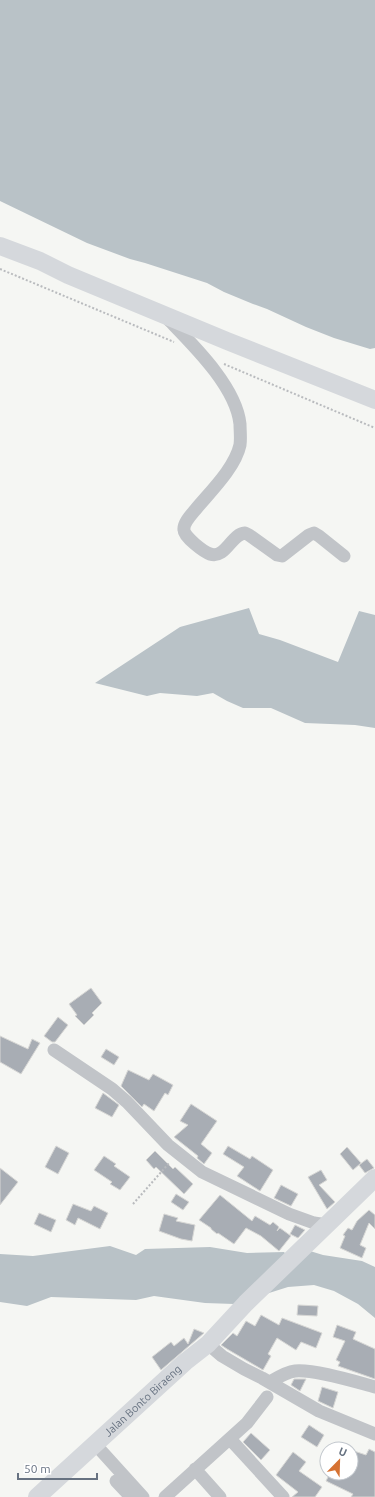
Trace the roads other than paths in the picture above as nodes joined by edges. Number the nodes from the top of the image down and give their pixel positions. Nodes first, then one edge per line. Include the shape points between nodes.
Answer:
1 (0, 246) edge
2 (163, 314) junction
3 (375, 400) edge
4 (344, 556) dead end
5 (54, 1050) dead end
6 (375, 1178) edge
7 (327, 1225) junction
8 (208, 1344) junction
9 (270, 1382) junction
10 (375, 1387) edge
11 (267, 1397) dead end
12 (375, 1434) edge
13 (230, 1439) junction
14 (92, 1447) junction
15 (195, 1470) junction
16 (37, 1497) edge
17 (131, 1497) edge
18 (143, 1497) edge
19 (165, 1497) edge
20 (220, 1497) edge
21 (283, 1497) edge

1 - 2 street
2 - 3 street
2 - 4 street via 202,354 223,384 240,422 240,444 237,454 224,475 190,517 184,528 185,535 210,554 215,554 221,552 237,536 245,533 278,556 282,556 314,533
5 - 7 street via 127,1102 168,1145 202,1172 304,1220
6 - 7 street, Jalan Bonto Biraeng
7 - 8 street, Jalan Bonto Biraeng via 246,1302
8 - 9 street via 238,1366
8 - 14 street, Jalan Bonto Biraeng
9 - 10 street via 295,1371 324,1374
9 - 12 street via 319,1411
11 - 13 street via 247,1423
13 - 15 street
13 - 21 street
14 - 16 street, Jalan Bonto Biraeng
14 - 17 street
14 - 18 street
15 - 19 street
15 - 20 street

